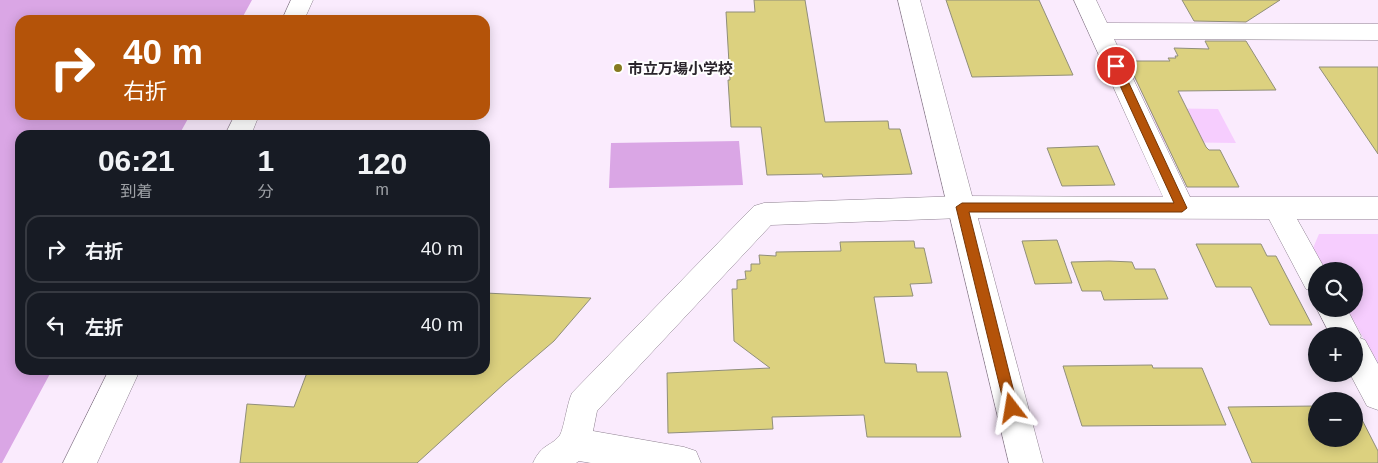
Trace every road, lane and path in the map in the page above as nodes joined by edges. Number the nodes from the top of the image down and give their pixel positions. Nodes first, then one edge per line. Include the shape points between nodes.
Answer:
1 (302, 0) edge
2 (909, 0) edge
3 (1085, 0) edge
4 (295, 15) edge
5 (1099, 31) junction
6 (1378, 32) edge
7 (962, 207) junction
8 (1182, 208) junction
9 (1277, 208) junction
10 (1378, 208) edge
11 (1308, 265) edge
12 (1363, 367) edge
13 (124, 375) edge
14 (1378, 395) edge
15 (562, 453) edge
16 (80, 463) edge
17 (684, 463) edge
18 (1026, 463) edge

1 - 4 street
2 - 7 street
3 - 5 street
5 - 6 street
5 - 8 street
7 - 8 street
7 - 15 street via 764,214 583,404
7 - 18 street
8 - 9 street
9 - 10 street
9 - 11 street
12 - 14 street
13 - 16 street
15 - 17 street

